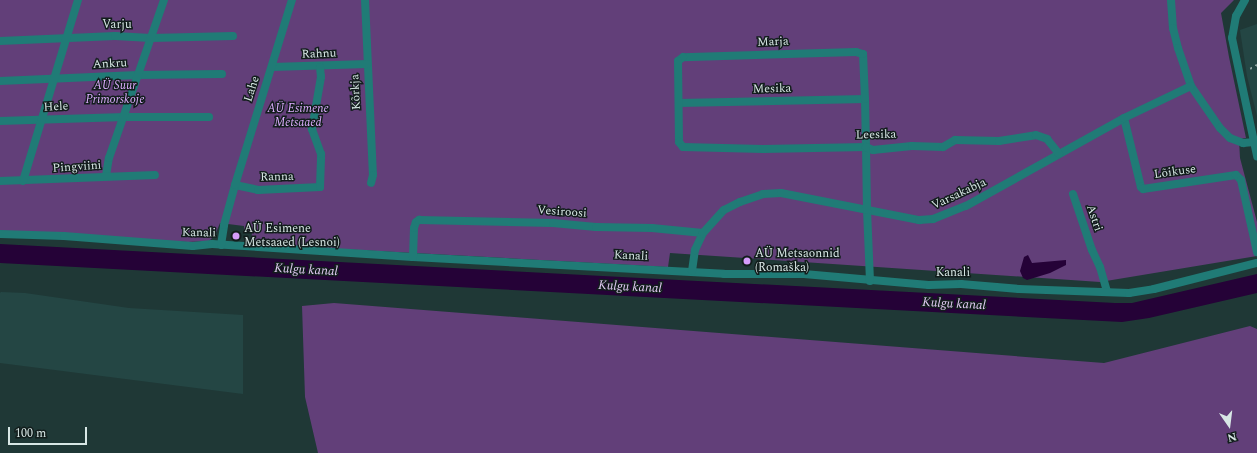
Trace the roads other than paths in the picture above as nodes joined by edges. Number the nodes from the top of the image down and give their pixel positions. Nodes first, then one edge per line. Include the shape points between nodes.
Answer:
1 (78, 0) edge
2 (164, 0) edge
3 (292, 0) edge
4 (365, 0) edge
5 (1171, 0) edge
6 (1245, 0) edge
7 (233, 36) dead end
8 (151, 38) junction
9 (66, 39) junction
10 (0, 41) edge
11 (367, 64) junction
12 (272, 67) junction
13 (320, 67) junction
14 (222, 74) dead end
15 (138, 75) junction
16 (55, 79) junction
17 (0, 80) edge
18 (1192, 86) junction
19 (866, 99) junction
20 (680, 103) junction
21 (124, 117) junction
22 (209, 117) dead end
23 (1124, 118) junction
24 (41, 120) junction
25 (0, 121) edge
26 (1254, 142) junction
27 (866, 147) junction
28 (1058, 154) junction
29 (1257, 156) edge
30 (155, 175) dead end
31 (106, 176) junction
32 (0, 181) edge
33 (23, 182) junction
34 (371, 183) dead end
35 (235, 185) junction
36 (1073, 194) dead end
37 (868, 210) junction
38 (703, 233) junction
39 (0, 234) edge
40 (221, 245) junction
41 (1257, 252) edge
42 (413, 257) junction
43 (1257, 263) edge
44 (692, 271) junction
45 (870, 281) junction
46 (1107, 292) junction

1 - 9 street
2 - 8 street
3 - 12 street, Lahe
4 - 11 street, Kõrkja
5 - 18 street via 1173,28
6 - 26 street via 1236,16 1232,38
7 - 8 street, Varju
8 - 9 street, Varju via 114,36
8 - 15 street
9 - 10 street, Varju
9 - 16 street
11 - 13 street, Rahnu
11 - 34 street, Kõrkja via 373,174
12 - 13 street, Rahnu
12 - 35 street, Lahe
13 - 35 street, Ranna via 321,77 312,129 321,154 320,187 258,190
14 - 15 street, Ankru
15 - 16 street, Ankru
15 - 21 street
16 - 17 street, Ankru
16 - 24 street
18 - 23 street, Varsakabja
18 - 26 street via 1220,128 1230,138 1243,143
19 - 20 street, Mesika
19 - 20 street, Marja via 863,54 856,52 683,57 678,61
19 - 27 street
20 - 27 street, Leesika via 677,111 679,142 683,147
21 - 22 street, Hele
21 - 24 street, Hele
21 - 31 street via 109,158
23 - 28 street, Varsakabja
23 - 41 street, Lõikuse via 1141,187 1236,175 1241,180
24 - 25 street, Hele
24 - 33 street
26 - 29 street
27 - 28 street, Leesika via 873,150 912,146 943,147 955,140 999,141 1036,136 1047,139
27 - 37 street
28 - 37 street, Varsakabja via 966,206 933,220 919,220
30 - 31 street, Pingviini
31 - 33 street, Pingviini
32 - 33 street, Pingviini
35 - 40 street, Lahe
36 - 46 street, Astri
37 - 38 street, Varsakabja via 781,193 763,194 724,210
37 - 45 street
38 - 42 street, Vesiroosi via 552,223 419,220 414,228
38 - 44 street, Varsakabja via 695,250
39 - 40 street, Kanali via 193,246
40 - 42 street, Kanali
42 - 44 street, Kanali
43 - 46 street, Kanali via 1154,289 1128,293
44 - 45 street, Kanali via 724,274 804,274
45 - 46 street, Kanali

